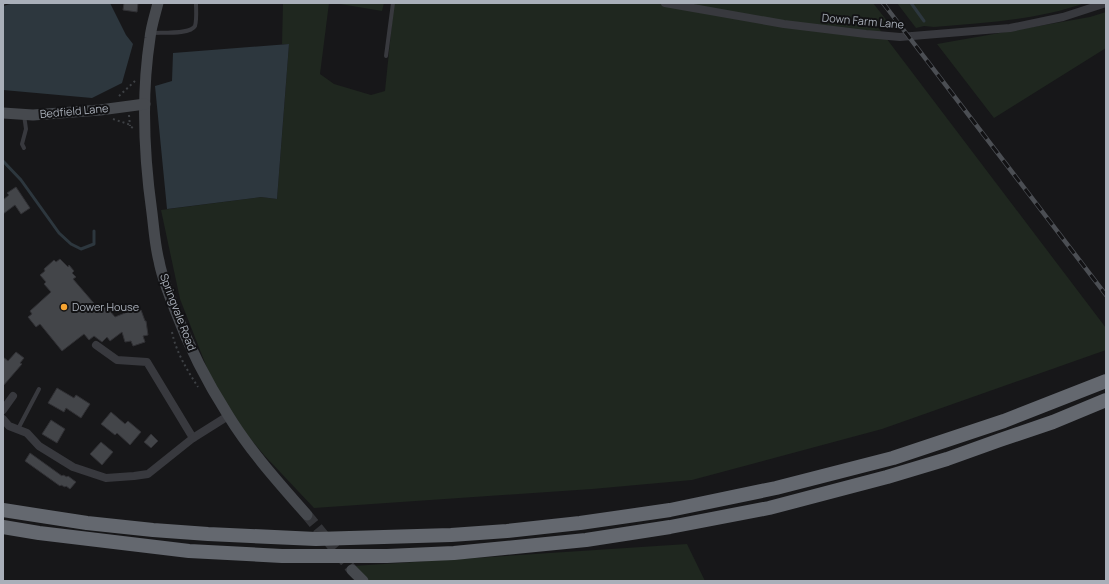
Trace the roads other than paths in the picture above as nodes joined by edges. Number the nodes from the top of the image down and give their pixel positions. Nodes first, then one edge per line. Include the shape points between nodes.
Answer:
1 (158, 3) edge
2 (196, 3) edge
3 (393, 3) edge
4 (665, 3) edge
5 (1106, 3) edge
6 (679, 4) edge
7 (151, 33) junction
8 (386, 56) dead end
9 (144, 104) junction
10 (3, 113) edge
11 (24, 115) junction
12 (24, 148) dead end
13 (96, 345) dead end
14 (1106, 381) edge
15 (39, 389) dead end
16 (13, 396) dead end
17 (1106, 400) edge
18 (3, 410) edge
19 (228, 416) junction
20 (3, 419) edge
21 (18, 429) junction
22 (193, 438) junction
23 (3, 510) edge
24 (307, 515) tunnel mouth
25 (3, 527) edge
26 (352, 570) tunnel mouth
27 (363, 581) edge

1 - 7 street, Springvale Road
2 - 7 lane via 196,20 192,29 183,32
3 - 8 lane
4 - 6 street, Down Farm Lane
5 - 6 street, Down Farm Lane via 1063,17 1010,28 900,37 784,24
7 - 9 street, Springvale Road
9 - 11 street, Bedfield Lane via 110,113
9 - 19 street, Springvale Road via 148,184 158,261 182,328 201,369
10 - 11 street, Bedfield Lane
11 - 12 lane
13 - 22 street via 117,360 147,362
14 - 23 highway via 1004,421 894,458 776,488 670,510 507,531 316,539 153,530
15 - 21 lane
16 - 18 street
17 - 25 highway via 1053,422 888,477 769,508 586,540 454,553 282,556 189,551
19 - 22 street
19 - 24 street, Springvale Road via 253,451
20 - 21 street via 9,426
21 - 22 street via 28,433 39,446 73,467 106,478 148,474
26 - 27 street

